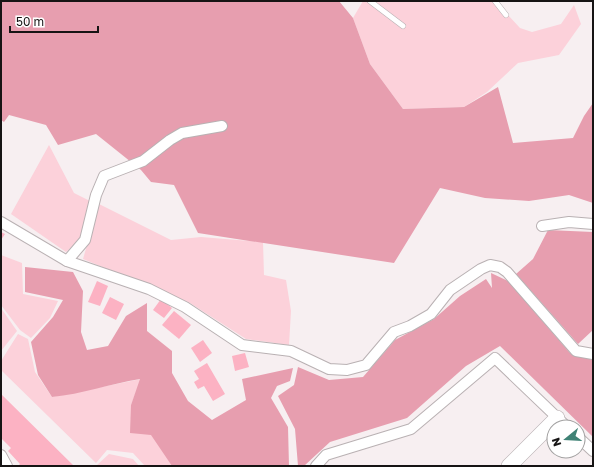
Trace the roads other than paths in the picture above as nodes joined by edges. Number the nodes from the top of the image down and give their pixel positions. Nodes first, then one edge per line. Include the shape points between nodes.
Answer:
1 (370, 1) edge
2 (495, 1) edge
3 (506, 15) dead end
4 (403, 26) dead end
5 (222, 126) dead end
6 (1, 222) edge
7 (593, 224) edge
8 (542, 226) dead end
9 (67, 261) junction
10 (593, 354) edge
11 (559, 419) edge
12 (546, 435) edge
13 (1, 455) edge
14 (7, 466) edge
15 (316, 466) edge
16 (509, 466) edge

1 - 4 lane
2 - 3 lane
5 - 9 street via 182,133 143,161 104,176 96,195 85,240
6 - 9 street
7 - 8 street via 569,222
9 - 10 street via 149,288 185,307 242,344 291,351 329,369 347,370 366,365 394,332 431,314 450,290 490,265 507,272 576,351
11 - 15 street via 495,358 411,430 326,455
12 - 16 street
13 - 14 street

